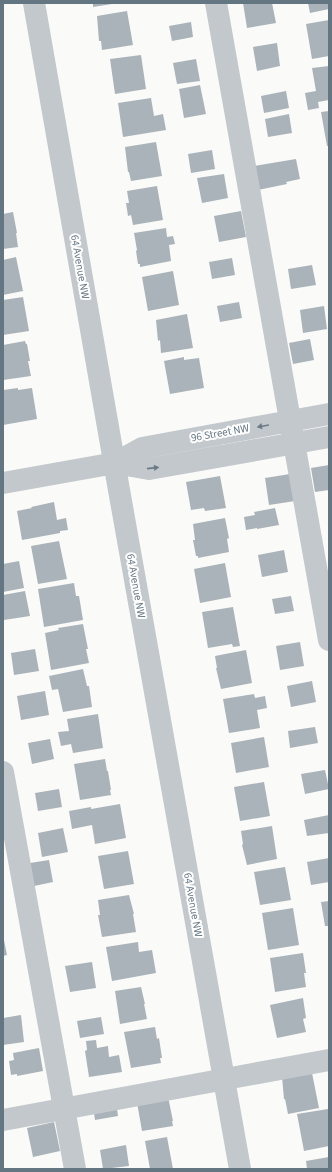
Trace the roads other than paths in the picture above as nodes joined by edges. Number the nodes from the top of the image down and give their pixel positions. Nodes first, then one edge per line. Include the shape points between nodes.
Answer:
1 (34, 3) edge
2 (216, 3) edge
3 (329, 414) edge
4 (291, 421) junction
5 (329, 437) edge
6 (295, 443) junction
7 (115, 463) junction
8 (3, 483) edge
9 (329, 640) edge
10 (3, 772) edge
11 (329, 1060) edge
12 (224, 1079) junction
13 (65, 1108) junction
14 (3, 1120) edge
15 (75, 1169) edge
16 (240, 1169) edge

1 - 7 street, 64 Avenue NW
2 - 4 street
3 - 4 street, 96 Street NW
4 - 6 street
4 -> 7 street, 96 Street NW via 142,448
5 - 6 street, 96 Street NW
7 -> 6 street, 96 Street NW via 149,469
6 - 9 street
7 - 8 street, 96 Street NW
7 - 12 street, 64 Avenue NW
10 - 13 street
11 - 12 street
12 - 13 street
12 - 16 street, 64 Avenue NW
13 - 14 street
13 - 15 street

